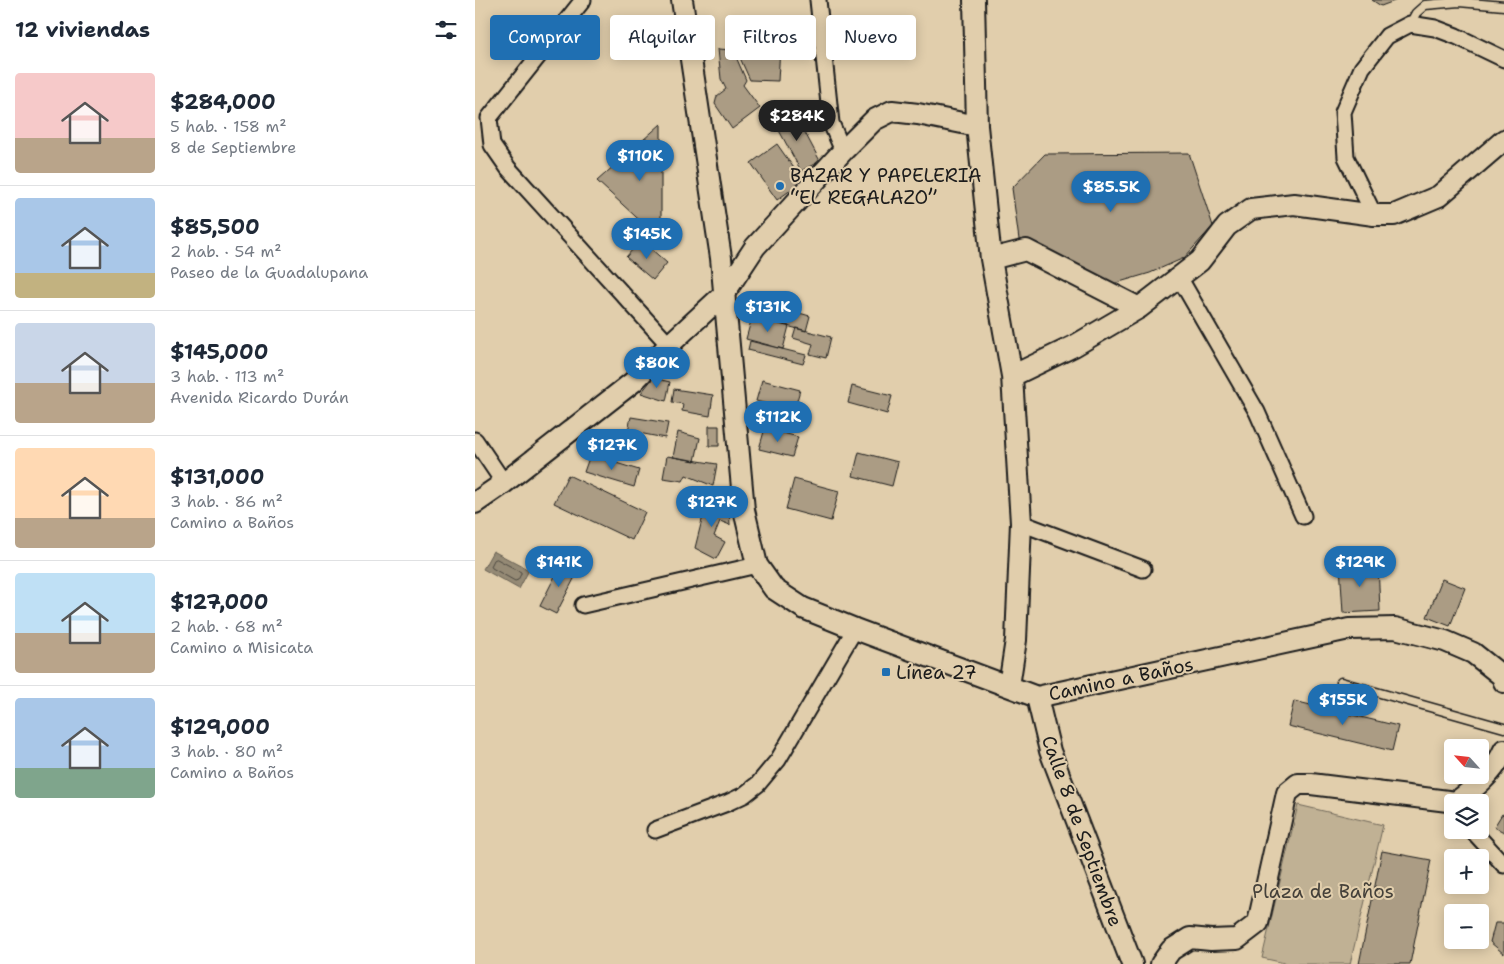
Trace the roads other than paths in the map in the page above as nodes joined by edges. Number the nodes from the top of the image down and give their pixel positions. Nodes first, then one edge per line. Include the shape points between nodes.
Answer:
1 (583, 0) edge
2 (682, 0) edge
3 (818, 0) edge
4 (973, 0) edge
5 (1504, 6) edge
6 (1410, 24) junction
7 (1504, 59) edge
8 (977, 126) junction
9 (1504, 140) edge
10 (843, 151) junction
11 (1374, 214) junction
12 (991, 259) junction
13 (1179, 277) junction
14 (724, 294) junction
15 (1139, 308) junction
16 (669, 345) junction
17 (1012, 376) junction
18 (475, 440) edge
19 (504, 483) junction
20 (475, 504) edge
21 (1303, 516) dead end
22 (1021, 524) junction
23 (757, 565) junction
24 (1143, 570) dead end
25 (583, 605) dead end
26 (855, 629) junction
27 (1341, 682) dead end
28 (1504, 682) edge
29 (1009, 686) junction
30 (1037, 697) junction
31 (1504, 728) edge
32 (1504, 750) edge
33 (1466, 794) edge
34 (1444, 801) edge
35 (655, 830) dead end
36 (1480, 839) edge
37 (1504, 866) edge
38 (1132, 964) edge
39 (1161, 964) edge

1 - 16 street via 489,118 492,146 508,168
2 - 14 street, Camino a Baños
3 - 10 street via 831,123
4 - 8 street
5 - 6 lane via 1459,2 1425,5
6 - 7 street via 1457,36
6 - 11 street via 1387,36 1362,68 1343,112 1346,157
8 - 10 street via 892,111 874,120
8 - 12 street
9 - 11 street via 1439,196 1395,215
10 - 14 street via 755,247
11 - 13 street via 1294,204 1251,209 1227,226 1200,261
12 - 15 street via 1026,250
12 - 17 street
13 - 15 street
13 - 21 street via 1257,412
14 - 16 street
14 - 23 street, Camino a Baños via 743,510
15 - 17 street via 1074,346
16 - 19 street via 633,382
17 - 22 street
18 - 19 street
19 - 20 street
22 - 24 street
22 - 29 street via 1016,640
23 - 25 street
23 - 26 street, Camino a Baños via 774,589 803,608
26 - 29 street, Camino a Baños
26 - 35 street via 778,760 758,784 727,803
27 - 31 lane
28 - 30 street, Camino a Baños via 1502,676 1473,653 1445,641 1395,628 1349,629
29 - 30 street, Camino a Baños
30 - 38 street, Calle 8 de Septiembre via 1050,751
32 - 33 street via 1499,761
34 - 39 street via 1298,784 1287,793 1258,923 1237,938 1190,938 1171,950
36 - 37 street

